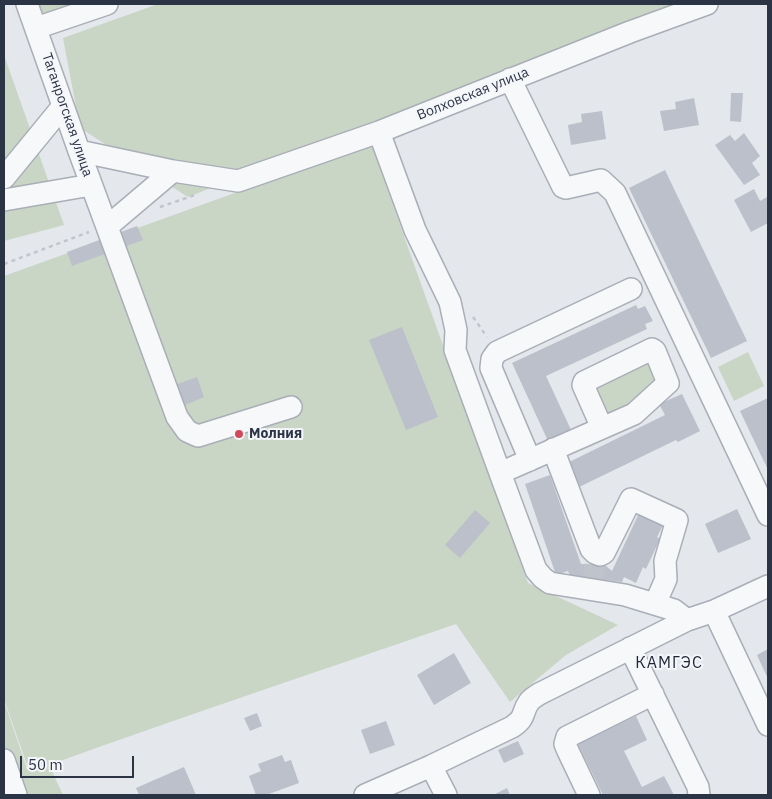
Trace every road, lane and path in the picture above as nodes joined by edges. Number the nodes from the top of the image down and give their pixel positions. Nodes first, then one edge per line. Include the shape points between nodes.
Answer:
1 (27, 4) edge
2 (107, 4) edge
3 (707, 4) edge
4 (36, 28) junction
5 (510, 79) junction
6 (63, 106) junction
7 (379, 132) junction
8 (79, 151) junction
9 (173, 171) junction
10 (4, 178) edge
11 (91, 185) junction
12 (4, 200) edge
13 (108, 226) junction
14 (631, 289) dead end
15 (450, 302) junction
16 (497, 352) junction
17 (291, 407) dead end
18 (602, 428) dead end
19 (554, 450) junction
20 (530, 460) junction
21 (500, 473) junction
22 (768, 515) edge
23 (594, 572) junction
24 (768, 586) edge
25 (655, 604) junction
26 (714, 611) junction
27 (687, 620) junction
28 (630, 648) junction
29 (653, 694) junction
30 (768, 725) edge
31 (4, 760) edge
32 (432, 766) junction
33 (16, 795) edge
34 (365, 795) edge
35 (446, 795) edge
36 (589, 795) edge
37 (699, 795) edge

1 - 4 street, Таганрогская улица
2 - 4 street
3 - 5 street, Волховская улица
4 - 6 street, Таганрогская улица
5 - 7 street, Волховская улица
5 - 22 street via 560,184 566,188 601,180 615,193
6 - 8 street, Таганрогская улица
6 - 10 street
7 - 9 street, Волховская улица via 238,180
7 - 15 street via 415,230
8 - 9 street
8 - 11 street, Таганрогская улица
9 - 13 street
11 - 12 street
11 - 13 street, Таганрогская улица
13 - 17 street, Таганрогская улица via 177,417 187,431 198,436
14 - 16 street
15 - 16 path via 466,308
15 - 21 street via 456,330 455,350
16 - 20 street via 491,368
18 - 19 street
19 - 20 street
19 - 23 street via 591,549
20 - 21 street
21 - 23 street via 536,570 542,578 550,583
23 - 25 street via 625,595
23 - 25 street via 631,499 675,518 677,523 665,561 666,579
24 - 26 street
25 - 27 street via 674,610
26 - 27 street
26 - 30 street
27 - 28 street
28 - 29 street
28 - 32 street via 539,694 529,702 524,715 512,727
29 - 36 street via 567,737 565,744
29 - 37 street
31 - 33 street
32 - 34 street
32 - 35 street

